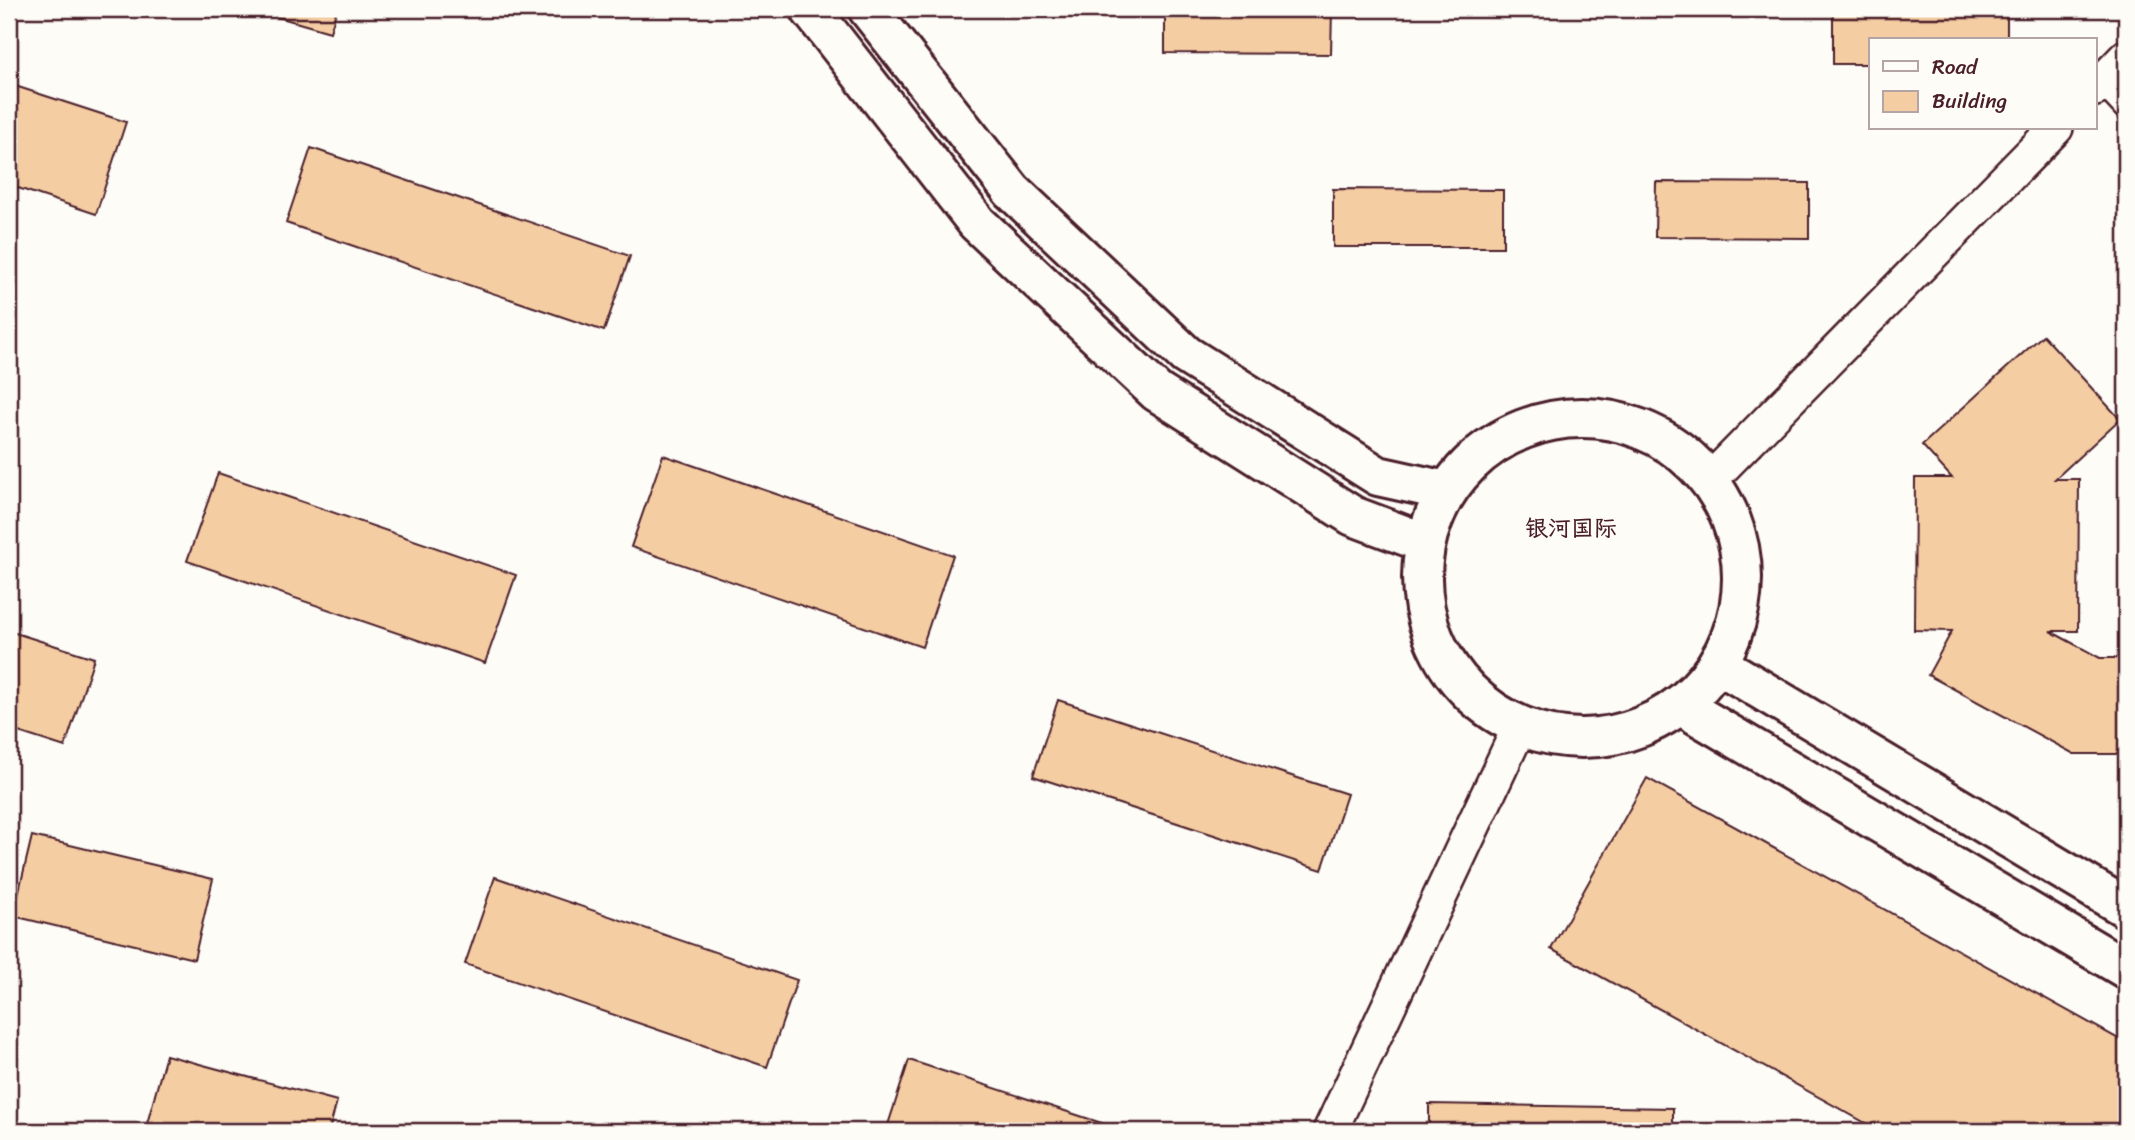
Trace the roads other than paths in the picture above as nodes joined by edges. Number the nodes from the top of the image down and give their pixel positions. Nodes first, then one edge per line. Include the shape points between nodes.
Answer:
1 (810, 9) edge
2 (868, 9) edge
3 (2126, 57) edge
4 (2097, 87) edge
5 (2126, 113) edge
6 (2054, 130) edge
7 (1710, 480) junction
8 (1446, 491) junction
9 (1425, 543) junction
10 (1718, 664) junction
11 (1680, 705) junction
12 (1520, 726) junction
13 (2126, 908) edge
14 (2126, 969) edge
15 (1330, 1131) edge

1 - 9 street via 977,223 1157,393 1353,516
2 - 8 street via 1012,191 1186,355 1378,476
3 - 4 street
4 - 5 lane
6 - 7 street
7 - 8 street via 1680,451 1644,429 1589,417 1561,418 1534,424 1496,443 1463,469
7 - 10 street via 1736,530 1743,585 1731,639
8 - 9 street
9 - 12 street via 1422,598 1439,652 1473,696
10 - 11 street
10 - 13 street
11 - 12 street via 1656,720 1603,737 1547,734
11 - 14 street
12 - 15 street

